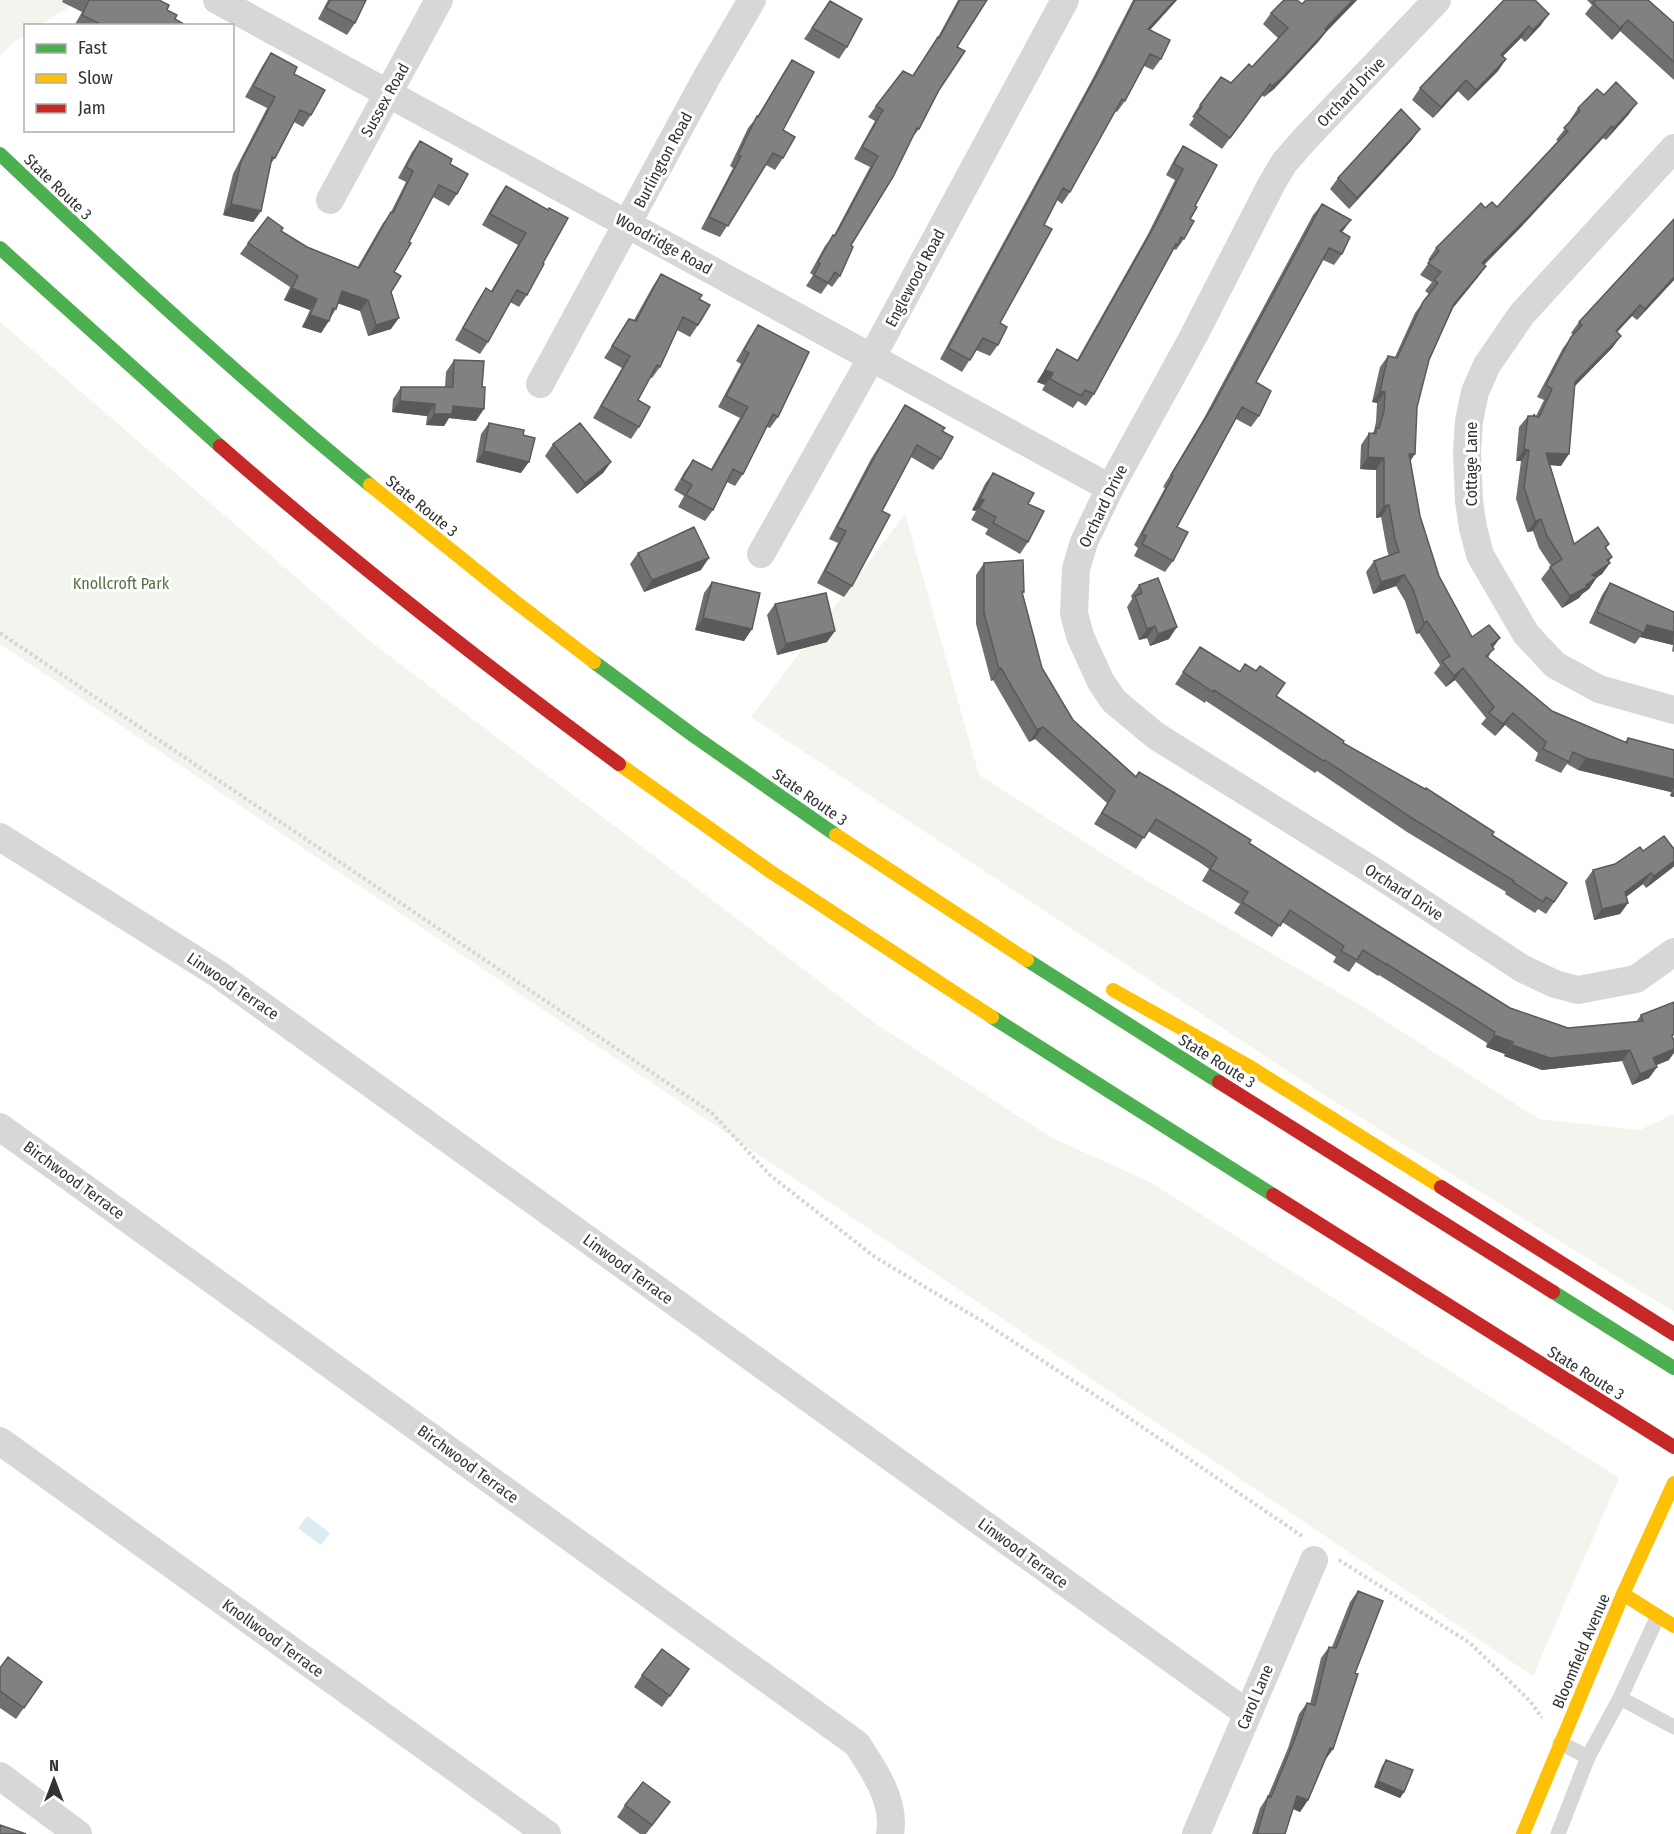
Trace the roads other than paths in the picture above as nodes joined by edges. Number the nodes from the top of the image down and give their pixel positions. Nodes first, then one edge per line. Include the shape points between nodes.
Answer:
1 (217, 0) edge
2 (440, 0) edge
3 (752, 0) edge
4 (1065, 0) edge
5 (1437, 0) edge
6 (389, 94) junction
7 (1674, 148) edge
8 (0, 154) edge
9 (330, 200) dead end
10 (628, 224) junction
11 (0, 248) edge
12 (872, 357) junction
13 (540, 384) dead end
14 (1110, 488) junction
15 (761, 554) dead end
16 (1674, 710) edge
17 (0, 837) edge
18 (842, 839) junction
19 (1018, 938) dead end
20 (1674, 952) edge
21 (1101, 984) dead end
22 (0, 1127) edge
23 (1492, 1333) junction
24 (1674, 1334) edge
25 (1674, 1368) edge
26 (1619, 1428) dead end
27 (0, 1441) edge
28 (1674, 1447) edge
29 (1674, 1483) edge
30 (1319, 1552) road end
31 (1623, 1594) junction
32 (1658, 1616) junction
33 (1674, 1626) edge
34 (1620, 1698) junction
35 (1248, 1714) junction
36 (1674, 1727) edge
37 (1560, 1743) junction
38 (1588, 1757) junction
39 (0, 1776) edge
40 (78, 1834) edge
41 (547, 1834) edge
42 (890, 1834) edge
43 (1196, 1834) edge
44 (1523, 1834) edge
45 (1558, 1834) edge

1 - 6 street, Woodridge Road
2 - 6 street, Sussex Road
3 - 10 street, Burlington Road
4 - 12 street, Englewood Road
5 - 14 street, Orchard Drive via 1284,163
6 - 9 street, Sussex Road
6 - 10 street, Woodridge Road
7 - 16 street, Cottage Lane via 1522,314 1487,366 1475,392 1467,452 1469,501 1480,555 1526,634 1555,664 1599,689
8 - 18 main road, State Route 3 via 213,352 417,524 626,686
10 - 12 street, Woodridge Road
10 - 13 street, Burlington Road
11 - 23 main road, State Route 3 via 305,520 461,645 656,792 876,943
12 - 14 street, Woodridge Road
12 - 15 street, Englewood Road
14 - 20 street, Orchard Drive via 1084,542 1076,569 1074,613 1101,682 1114,701 1156,736 1523,969 1555,984 1578,990 1636,979
17 - 35 street, Linwood Terrace via 218,974
18 - 19 main road
18 - 25 main road, State Route 3 via 1081,995
21 - 24 main road via 1247,1065
22 - 42 street, Birchwood Terrace via 857,1744 876,1773 888,1802
23 - 26 main road
23 - 28 main road, State Route 3
27 - 41 street, Knollwood Terrace
29 - 31 main road, Bloomfield Avenue
30 - 35 street, Carol Lane
31 - 32 main road
31 - 37 main road, Bloomfield Avenue
32 - 33 main road
32 - 34 lane
34 - 36 lane
34 - 38 lane
35 - 43 street, Carol Lane
37 - 38 lane
37 - 44 main road, Bloomfield Avenue
38 - 45 lane
39 - 40 street

